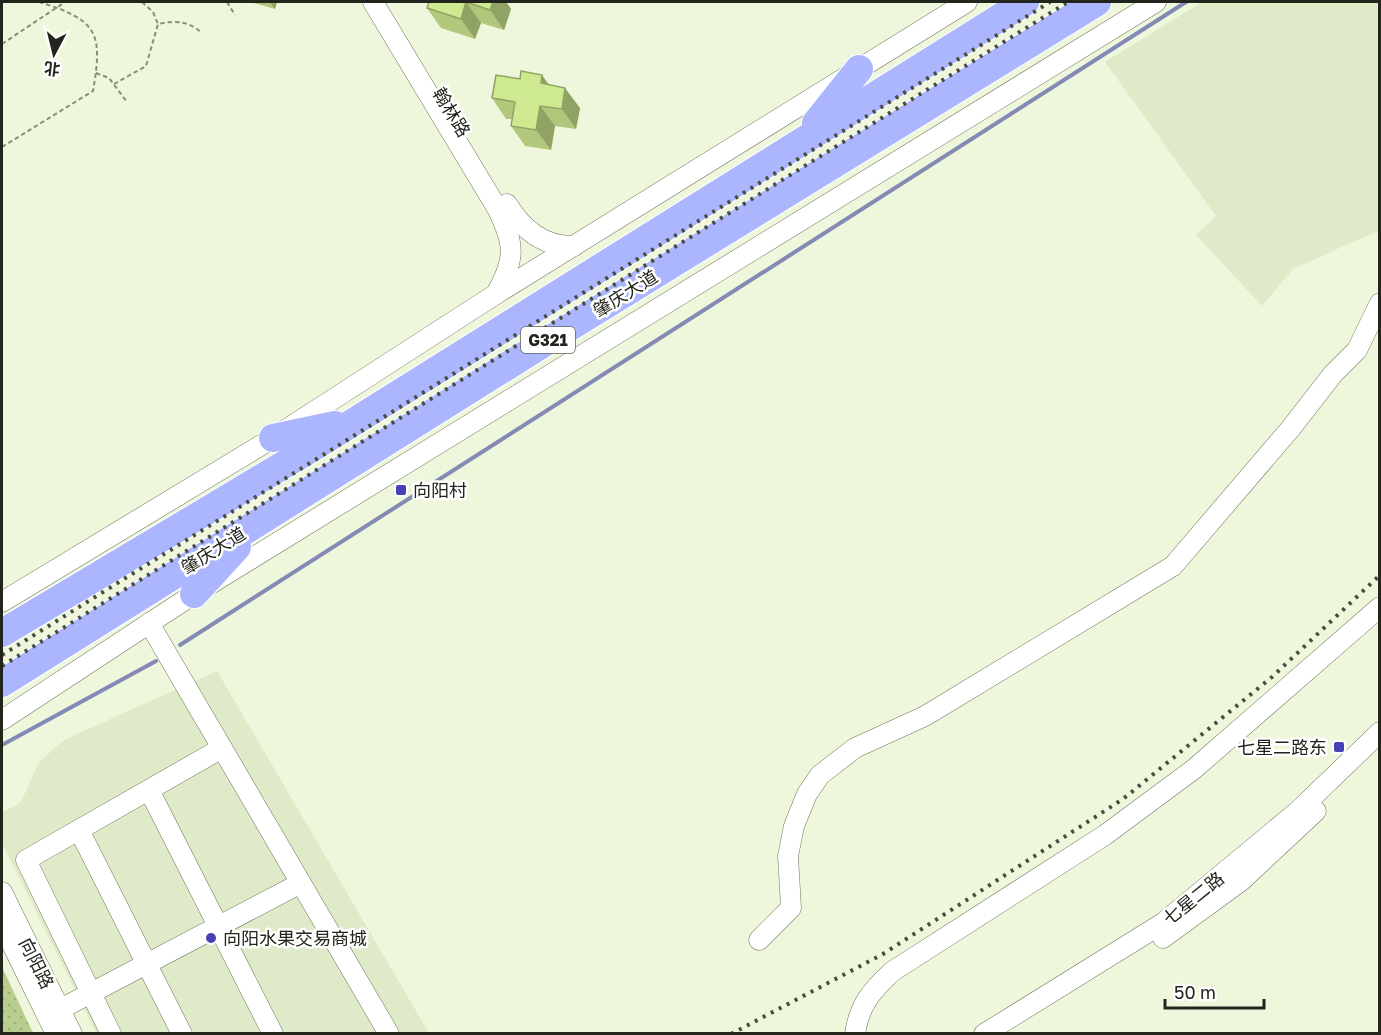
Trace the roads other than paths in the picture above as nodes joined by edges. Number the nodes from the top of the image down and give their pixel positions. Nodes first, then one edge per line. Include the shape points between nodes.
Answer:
1 (373, 2) edge
2 (385, 2) edge
3 (965, 2) edge
4 (1024, 2) edge
5 (1097, 2) edge
6 (1156, 2) edge
7 (859, 69) junction
8 (802, 141) junction
9 (512, 223) junction
10 (574, 246) junction
11 (496, 294) junction
12 (1380, 303) edge
13 (355, 421) junction
14 (273, 438) junction
15 (265, 518) junction
16 (194, 594) junction
17 (2, 602) edge
18 (1380, 607) edge
19 (149, 623) junction
20 (2, 633) edge
21 (2, 683) edge
22 (2, 720) edge
23 (1380, 732) edge
24 (222, 748) junction
25 (1380, 751) edge
26 (149, 790) junction
27 (79, 830) junction
28 (301, 883) junction
29 (2, 892) edge
30 (2, 924) edge
31 (218, 926) junction
32 (759, 940) dead end
33 (147, 964) junction
34 (91, 993) junction
35 (54, 1012) junction
36 (56, 1034) edge
37 (72, 1034) edge
38 (111, 1034) edge
39 (182, 1034) edge
40 (273, 1034) edge
41 (389, 1034) edge
42 (855, 1034) edge
43 (984, 1034) edge
44 (1011, 1034) edge

1 - 9 street, 翰林路
2 - 9 street, 翰林路
3 - 7 street
4 - 8 highway, 肇庆大道 / G321
5 - 15 highway, 肇庆大道 / G321
6 - 16 street
7 - 8 highway
7 - 10 street
8 - 13 highway, 肇庆大道 / G321
9 - 10 street via 542,240
9 - 11 street via 512,256
10 - 11 street
11 - 14 street
12 - 32 street via 1357,350 1173,566 925,717 855,748 820,776 807,794 794,826 788,856 791,908
13 - 14 highway
13 - 20 highway, 肇庆大道 / G321
14 - 17 street
15 - 16 highway
15 - 21 highway, 肇庆大道 / G321
16 - 19 street
18 - 42 street via 1185,775 1105,835 893,971 865,1000
19 - 22 street
19 - 24 street
23 - 43 street, 七星二路 via 1298,811 1163,923
24 - 26 street
24 - 28 street
25 - 44 street, 七星二路 via 1241,881 1176,930
26 - 27 street
26 - 31 street
27 - 33 street
27 - 34 street via 26,860
28 - 31 street
28 - 41 street
29 - 35 street, 向阳路
30 - 35 street, 向阳路
31 - 33 street
31 - 40 street
33 - 34 street
33 - 39 street
34 - 35 street
34 - 38 street
35 - 36 street, 向阳路
35 - 37 street, 向阳路

